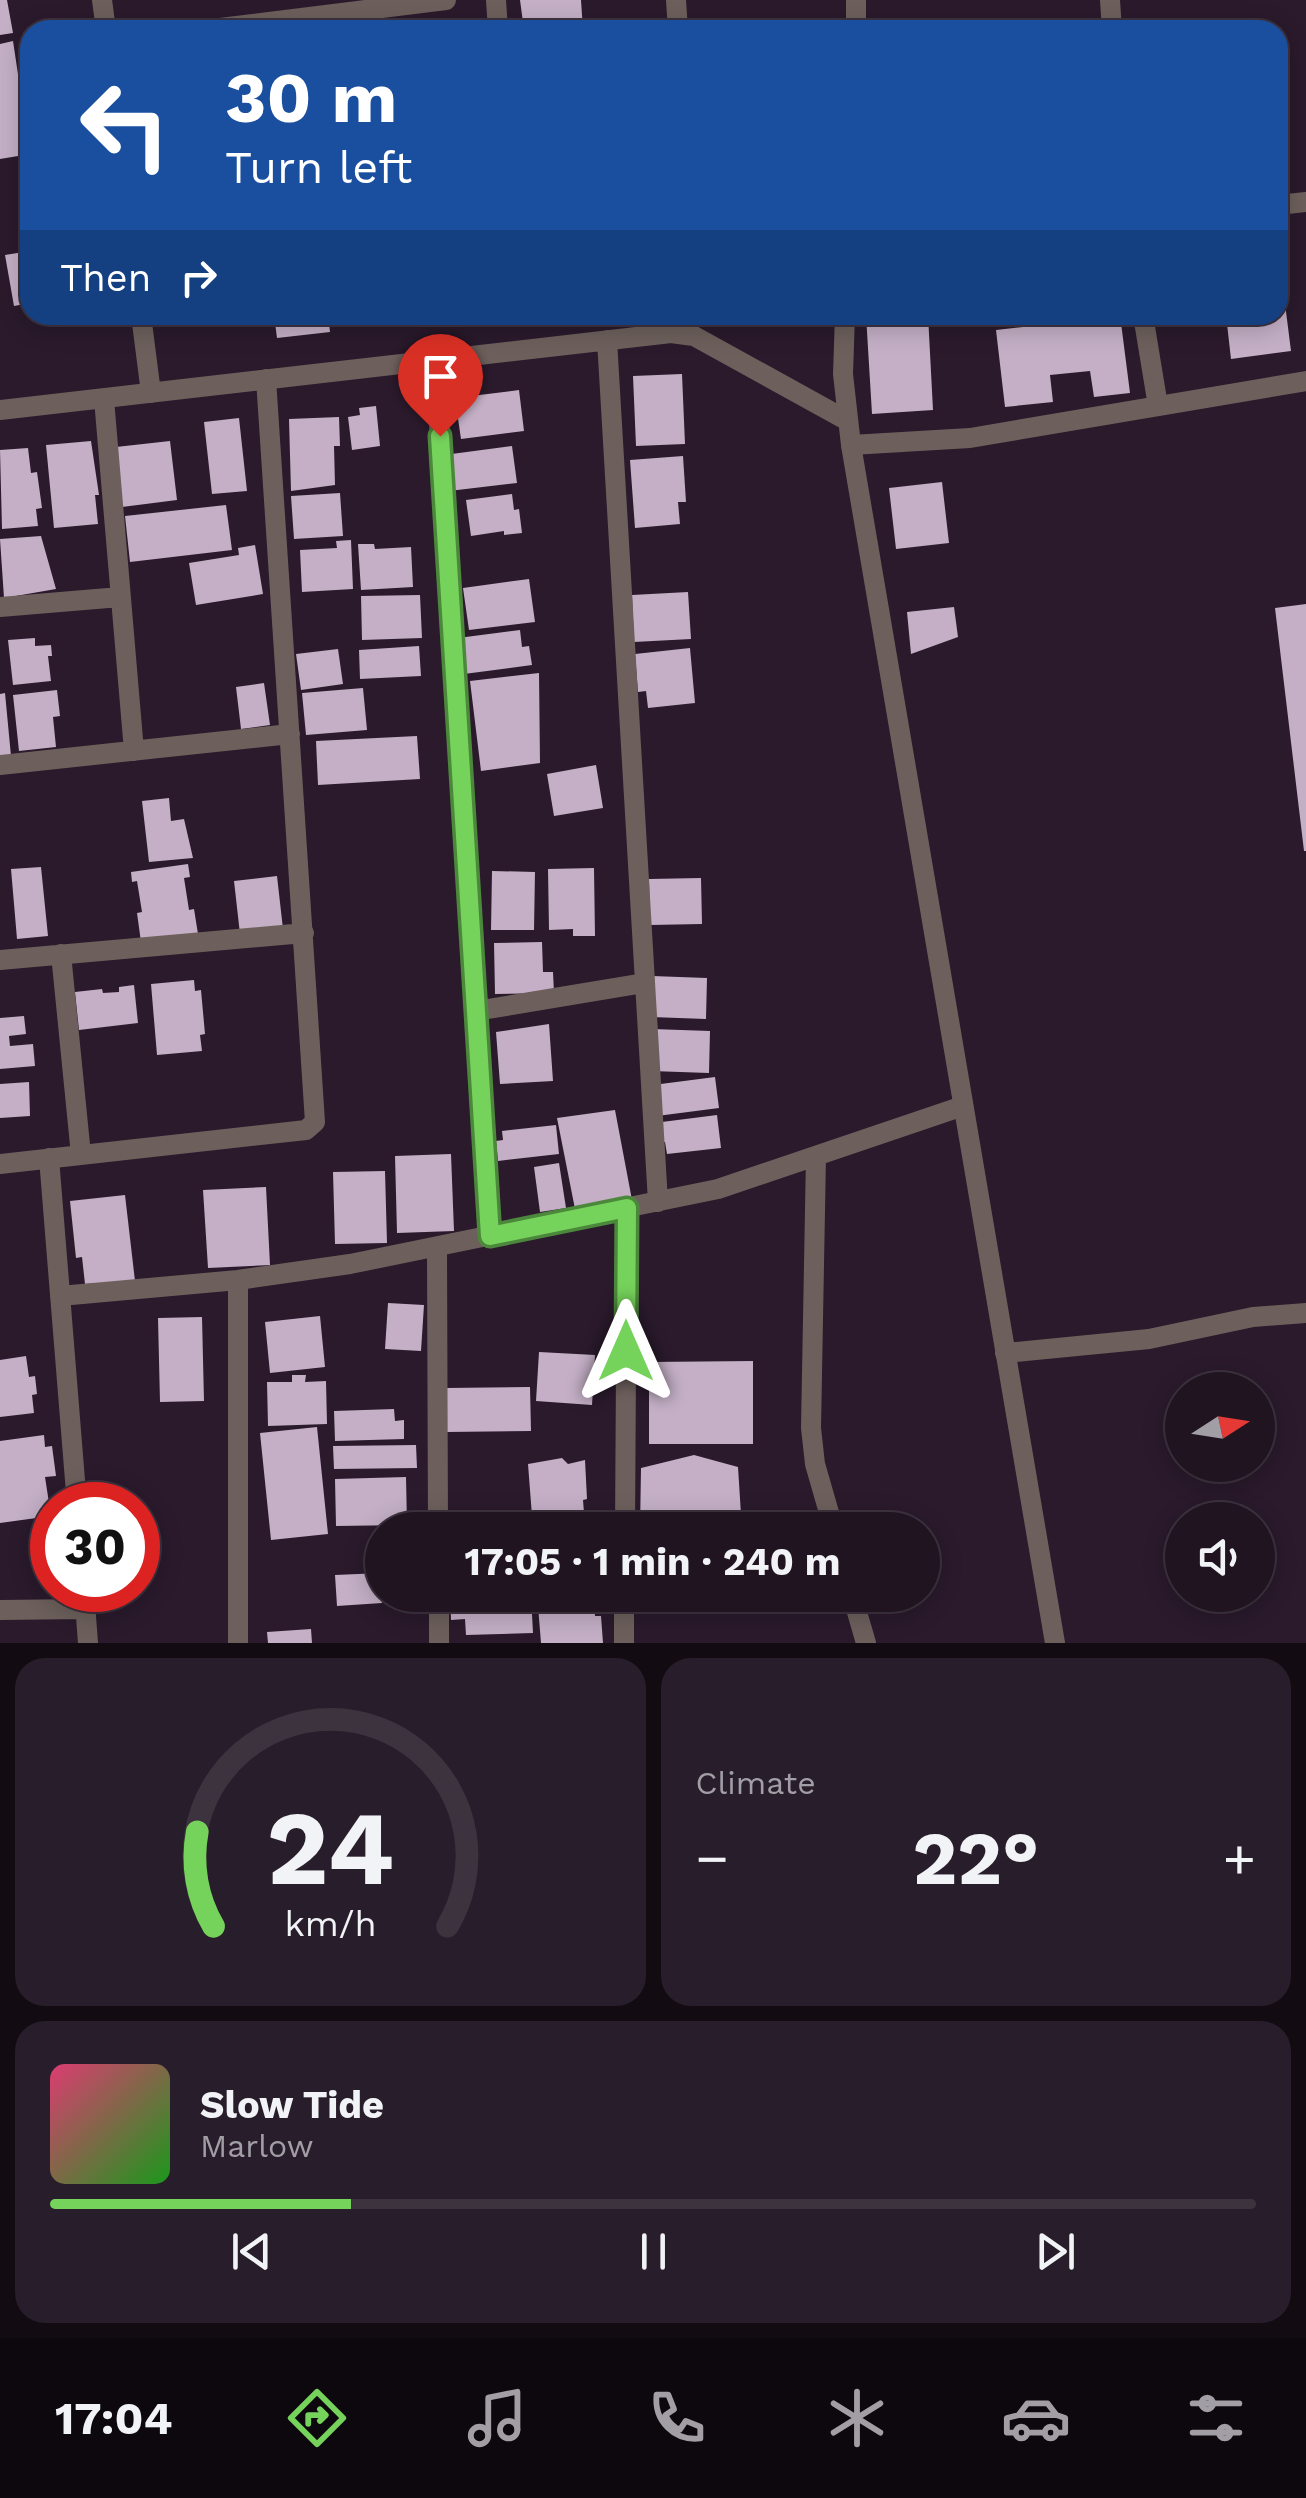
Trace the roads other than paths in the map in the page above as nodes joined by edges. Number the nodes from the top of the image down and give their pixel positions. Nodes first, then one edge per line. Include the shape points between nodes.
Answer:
1 (446, 0) edge
2 (285, 20) edge
3 (142, 325) edge
4 (694, 325) edge
5 (845, 325) edge
6 (1145, 325) edge
7 (607, 340) junction
8 (435, 360) junction
9 (266, 378) junction
10 (1306, 381) edge
11 (151, 393) junction
12 (104, 399) junction
13 (1158, 406) junction
14 (0, 410) edge
15 (848, 421) junction
16 (850, 445) junction
17 (120, 597) junction
18 (0, 607) edge
19 (290, 734) junction
20 (134, 751) junction
21 (0, 765) edge
22 (304, 933) junction
23 (61, 954) junction
24 (0, 960) edge
25 (644, 983) junction
26 (476, 1011) junction
27 (963, 1106) junction
28 (80, 1155) junction
29 (816, 1156) junction
30 (49, 1158) junction
31 (0, 1164) edge
32 (658, 1202) junction
33 (627, 1208) junction
34 (490, 1236) junction
35 (437, 1246) junction
36 (238, 1280) junction
37 (60, 1296) junction
38 (1306, 1313) edge
39 (1005, 1353) junction
40 (75, 1482) edge
41 (438, 1512) edge
42 (624, 1512) edge
43 (829, 1512) edge
44 (30, 1606) edge
45 (0, 1610) edge
46 (86, 1612) edge
47 (439, 1612) edge
48 (624, 1612) edge
49 (857, 1612) edge
50 (88, 1643) edge
51 (238, 1643) edge
52 (439, 1643) edge
53 (624, 1643) edge
54 (866, 1643) edge
55 (1055, 1643) edge

1 - 2 street
3 - 11 street
4 - 7 street
4 - 15 street
5 - 15 street
6 - 13 street
7 - 8 street
7 - 25 street
8 - 9 street
8 - 26 street
9 - 11 street
9 - 19 street
10 - 13 street
11 - 12 street
12 - 14 street
12 - 17 street
13 - 16 street via 970,438
15 - 16 street
16 - 27 street
17 - 18 street
17 - 20 street
19 - 20 street
19 - 22 street
20 - 21 street
22 - 23 street
22 - 28 street via 316,1117 311,1127
23 - 24 street
23 - 28 street
25 - 26 street
25 - 32 street
26 - 34 street
27 - 29 street
27 - 39 street
28 - 30 street
29 - 32 street
29 - 43 street via 810,1428
30 - 31 street
30 - 37 street
32 - 33 street
33 - 34 street
33 - 42 street
34 - 35 street
35 - 36 street
35 - 41 street
36 - 37 street
36 - 51 street
37 - 40 street
38 - 39 street
39 - 55 street
44 - 45 street
46 - 50 street
47 - 52 street
48 - 53 street
49 - 54 street

